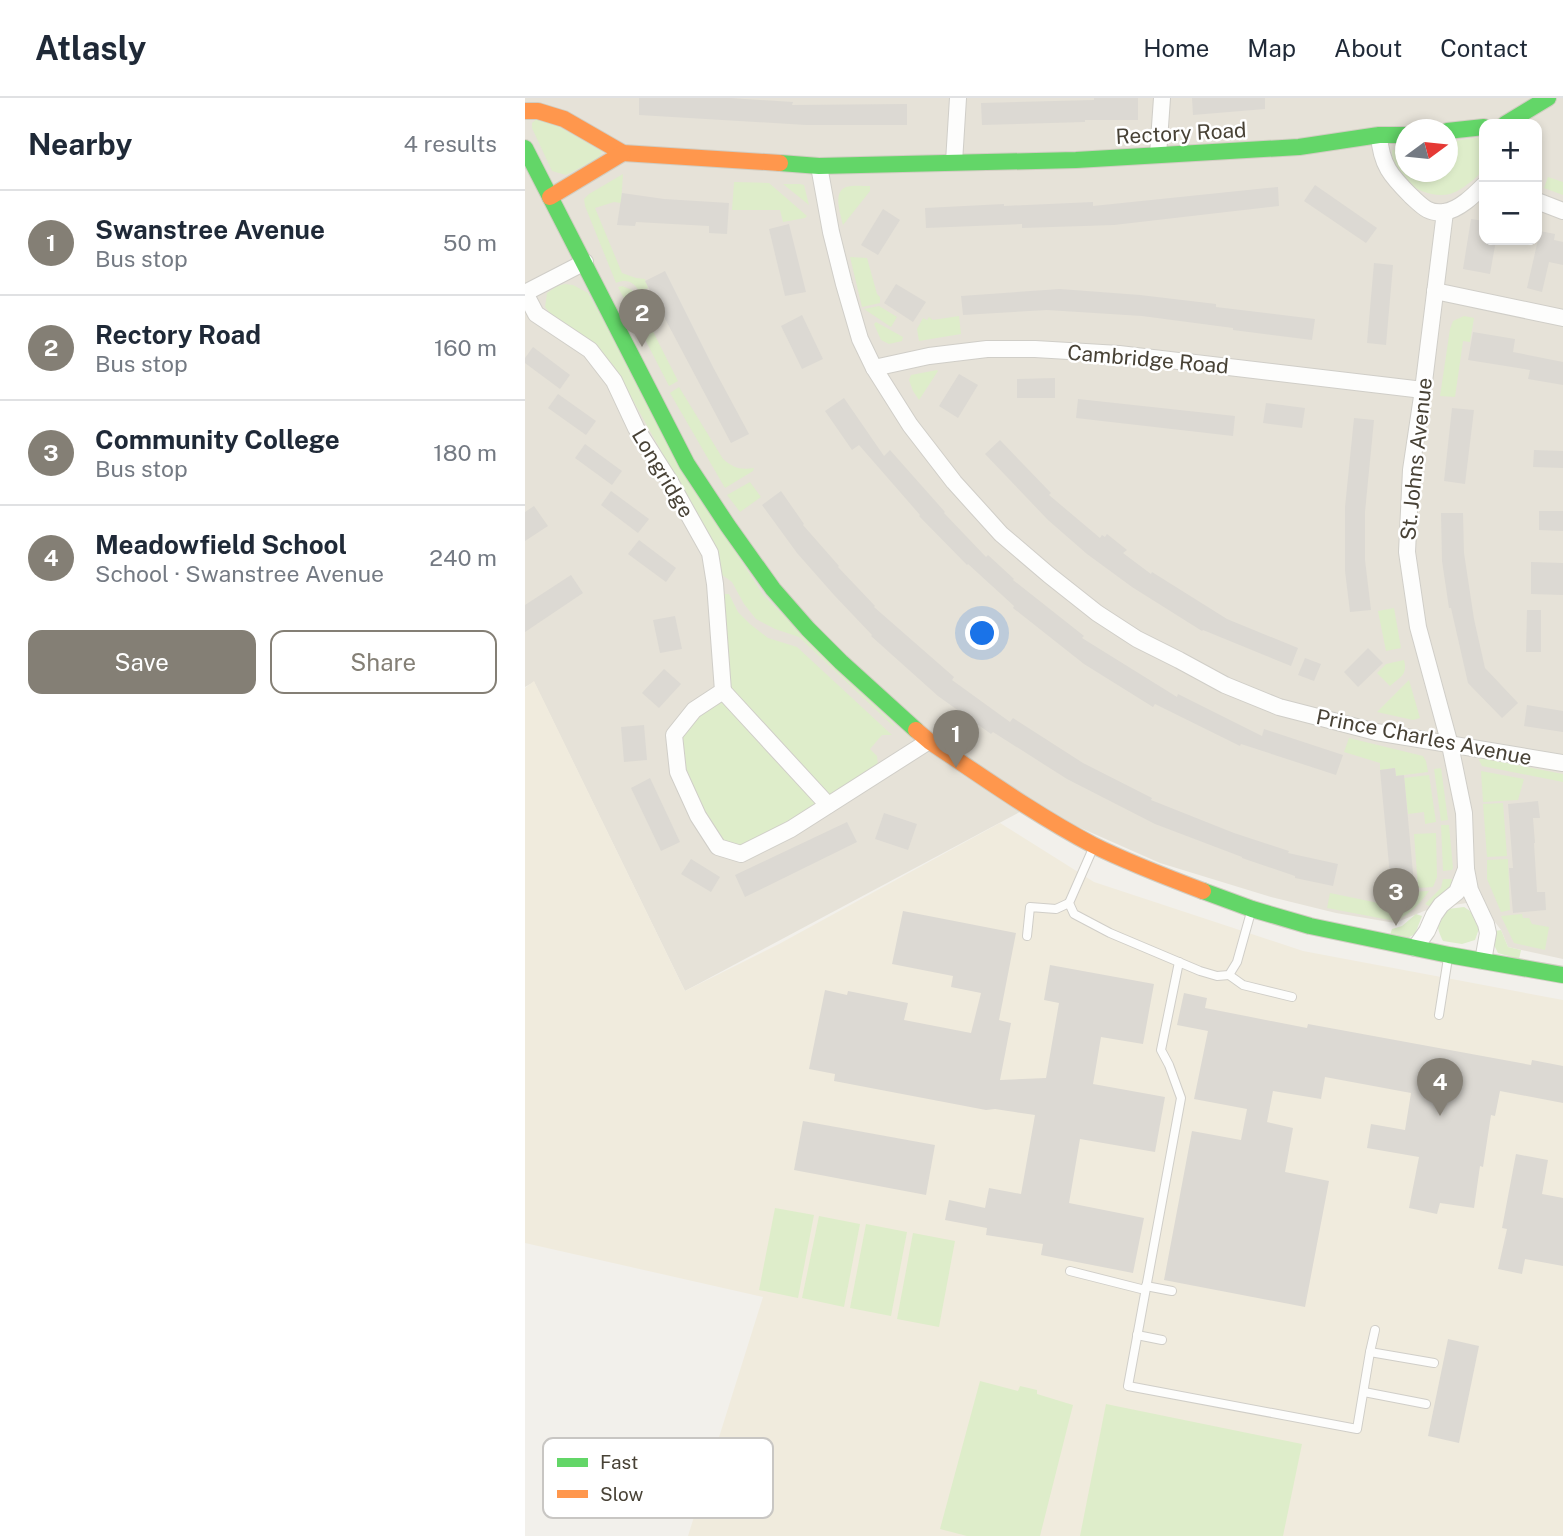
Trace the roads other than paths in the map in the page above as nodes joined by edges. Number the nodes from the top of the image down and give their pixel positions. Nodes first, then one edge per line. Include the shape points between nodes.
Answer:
1 (958, 98) edge
2 (1162, 98) edge
3 (1548, 98) edge
4 (525, 111) edge
5 (1513, 119) edge
6 (1479, 128) edge
7 (1458, 130) edge
8 (1379, 135) junction
9 (1395, 135) edge
10 (525, 148) edge
11 (622, 153) junction
12 (1158, 155) junction
13 (954, 162) junction
14 (819, 166) junction
15 (1479, 190) edge
16 (550, 197) junction
17 (1542, 203) edge
18 (1563, 211) edge
19 (1445, 212) junction
20 (585, 262) junction
21 (1434, 291) junction
22 (525, 293) edge
23 (1563, 318) edge
24 (874, 368) junction
25 (1423, 390) junction
26 (723, 691) junction
27 (929, 741) junction
28 (1450, 745) junction
29 (1563, 763) edge
30 (828, 805) junction
31 (1094, 845) junction
32 (1466, 869) junction
33 (1069, 903) junction
34 (1252, 909) junction
35 (1027, 936) dead end
36 (1415, 948) junction
37 (1449, 955) junction
38 (1483, 961) junction
39 (1179, 962) junction
40 (1229, 975) junction
41 (1563, 975) edge
42 (1292, 997) dead end
43 (1439, 1015) dead end
44 (1070, 1271) dead end
45 (1146, 1288) junction
46 (1173, 1291) dead end
47 (1375, 1330) dead end
48 (1137, 1335) junction
49 (1162, 1340) dead end
50 (1370, 1352) junction
51 (1434, 1363) dead end
52 (1364, 1392) junction
53 (1426, 1404) dead end

1 - 13 street
2 - 12 street
3 - 5 street
4 - 11 street, Rectory Road via 554,115
6 - 7 street
8 - 9 street, Rectory Road
8 - 12 street, Rectory Road via 1299,147
8 - 19 street via 1387,170 1397,183 1425,210
10 - 16 street
11 - 14 street, Rectory Road
11 - 16 street
12 - 13 street, Rectory Road
13 - 14 street, Rectory Road
14 - 24 street, Prince Charles Avenue via 844,284
15 - 19 street via 1467,202
16 - 20 street
17 - 18 street
19 - 21 street, St. Johns Avenue
20 - 22 street, Longridge
20 - 27 street via 687,464 773,589 841,662
21 - 23 street
21 - 25 street, St. Johns Avenue
22 - 26 street, Longridge via 536,314 590,350 614,382 710,553
24 - 25 street, Cambridge Road via 987,349 1035,349 1119,354
24 - 28 street, Prince Charles Avenue via 917,435 1001,534 1097,613 1225,685 1279,707
25 - 28 street, St. Johns Avenue via 1411,470 1406,552 1418,627
26 - 30 street
26 - 30 street via 694,710 674,735 678,772 718,847 741,854
27 - 30 street
27 - 31 street via 1035,812
28 - 29 street, Prince Charles Avenue
28 - 32 street, St. Johns Avenue via 1464,813
31 - 33 lane
31 - 34 street
32 - 36 street via 1457,892 1441,905
32 - 38 street, St. Johns Avenue via 1488,933
33 - 35 lane via 1056,909 1030,907
33 - 39 lane via 1074,914 1092,924
34 - 36 street
34 - 40 lane
36 - 37 street
37 - 38 street
37 - 43 lane
38 - 41 street
39 - 40 lane via 1217,976
39 - 45 lane via 1161,1050 1181,1098
40 - 42 lane via 1243,985
44 - 45 lane
45 - 46 lane
45 - 48 lane
47 - 50 lane
48 - 49 lane
48 - 52 lane via 1128,1386 1357,1429
50 - 51 lane
50 - 52 lane
52 - 53 lane

